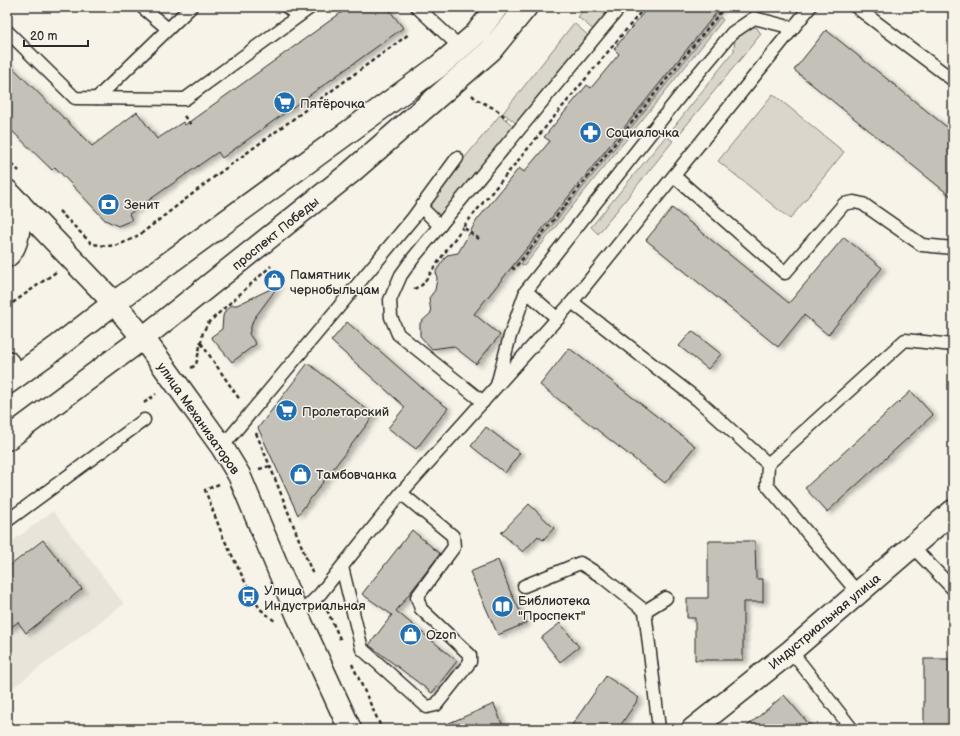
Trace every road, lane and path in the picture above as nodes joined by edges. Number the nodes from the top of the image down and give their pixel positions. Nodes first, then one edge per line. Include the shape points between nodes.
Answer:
1 (142, 7) edge
2 (191, 7) edge
3 (287, 7) edge
4 (311, 7) edge
5 (417, 7) edge
6 (497, 7) edge
7 (526, 7) edge
8 (620, 7) edge
9 (645, 7) edge
10 (810, 7) edge
11 (856, 7) edge
12 (723, 8) edge
13 (298, 16) junction
14 (168, 28) junction
15 (793, 28) junction
16 (7, 30) edge
17 (409, 34) dead end
18 (461, 48) junction
19 (953, 80) edge
20 (466, 91) dead end
21 (96, 98) junction
22 (520, 128) junction
23 (536, 138) junction
24 (456, 158) dead end
25 (674, 176) junction
26 (14, 198) edge
27 (421, 207) junction
28 (440, 226) junction
29 (479, 239) dead end
30 (92, 244) dead end
31 (953, 248) edge
32 (7, 256) edge
33 (512, 267) dead end
34 (62, 268) dead end
35 (526, 291) junction
36 (572, 302) junction
37 (114, 303) junction
38 (7, 306) edge
39 (558, 319) junction
40 (209, 322) dead end
41 (143, 338) junction
42 (953, 345) edge
43 (196, 365) dead end
44 (11, 373) edge
45 (496, 388) junction
46 (483, 402) junction
47 (144, 420) dead end
48 (255, 431) dead end
49 (7, 439) edge
50 (222, 447) junction
51 (768, 464) junction
52 (270, 466) dead end
53 (401, 492) junction
54 (953, 511) edge
55 (7, 521) edge
56 (912, 546) junction
57 (342, 567) junction
58 (524, 586) dead end
59 (953, 589) edge
60 (858, 593) junction
61 (666, 598) dead end
62 (645, 611) junction
63 (298, 616) junction
64 (791, 651) junction
65 (350, 729) edge
66 (659, 729) edge
67 (693, 729) edge
68 (852, 729) edge

1 - 14 lane
2 - 14 lane
3 - 13 lane
4 - 13 lane
5 - 18 lane
6 - 18 main road via 476,34
7 - 41 main road, проспект Победы via 491,50 456,82 350,173
8 - 22 lane
9 - 23 path
10 - 15 lane
11 - 19 lane
12 - 33 path via 514,269
13 - 21 lane via 185,99
14 - 21 lane
15 - 25 lane
15 - 35 lane via 754,18 732,33
16 - 21 lane via 75,98
17 - 30 path via 142,233 117,245
18 - 37 main road
20 - 22 path
22 - 23 path
22 - 28 lane
23 - 29 path via 463,227
24 - 27 lane
25 - 31 lane via 785,273 844,204 854,202 863,204 922,245
25 - 36 lane
26 - 32 main road via 19,231 12,252
26 - 37 main road, улица Механизаторов
27 - 28 lane
27 - 50 lane
28 - 46 lane via 401,275 390,300 391,317 398,334
34 - 38 path
35 - 39 lane
35 - 45 lane
36 - 39 lane
36 - 51 lane via 698,400
37 - 41 main road, улица Механизаторов
37 - 44 main road
39 - 45 lane
40 - 43 path via 203,332
41 - 49 main road, проспект Победы
41 - 50 main road, улица Механизаторов
42 - 51 lane via 906,340
45 - 46 lane
46 - 53 lane
47 - 55 lane
48 - 52 path
50 - 63 main road, улица Механизаторов via 239,475
51 - 60 lane via 767,485
53 - 57 lane
53 - 57 lane via 453,536 454,547 417,597 421,609 470,655 470,662 436,706 427,707 362,649
54 - 56 main road, Индустриальная улица
56 - 59 lane
56 - 60 main road, Индустриальная улица
57 - 63 lane
58 - 62 lane via 580,563 601,576
60 - 64 main road, Индустриальная улица
61 - 62 lane
62 - 66 lane
63 - 65 main road, улица Механизаторов
64 - 67 main road, Индустриальная улица
64 - 68 lane

